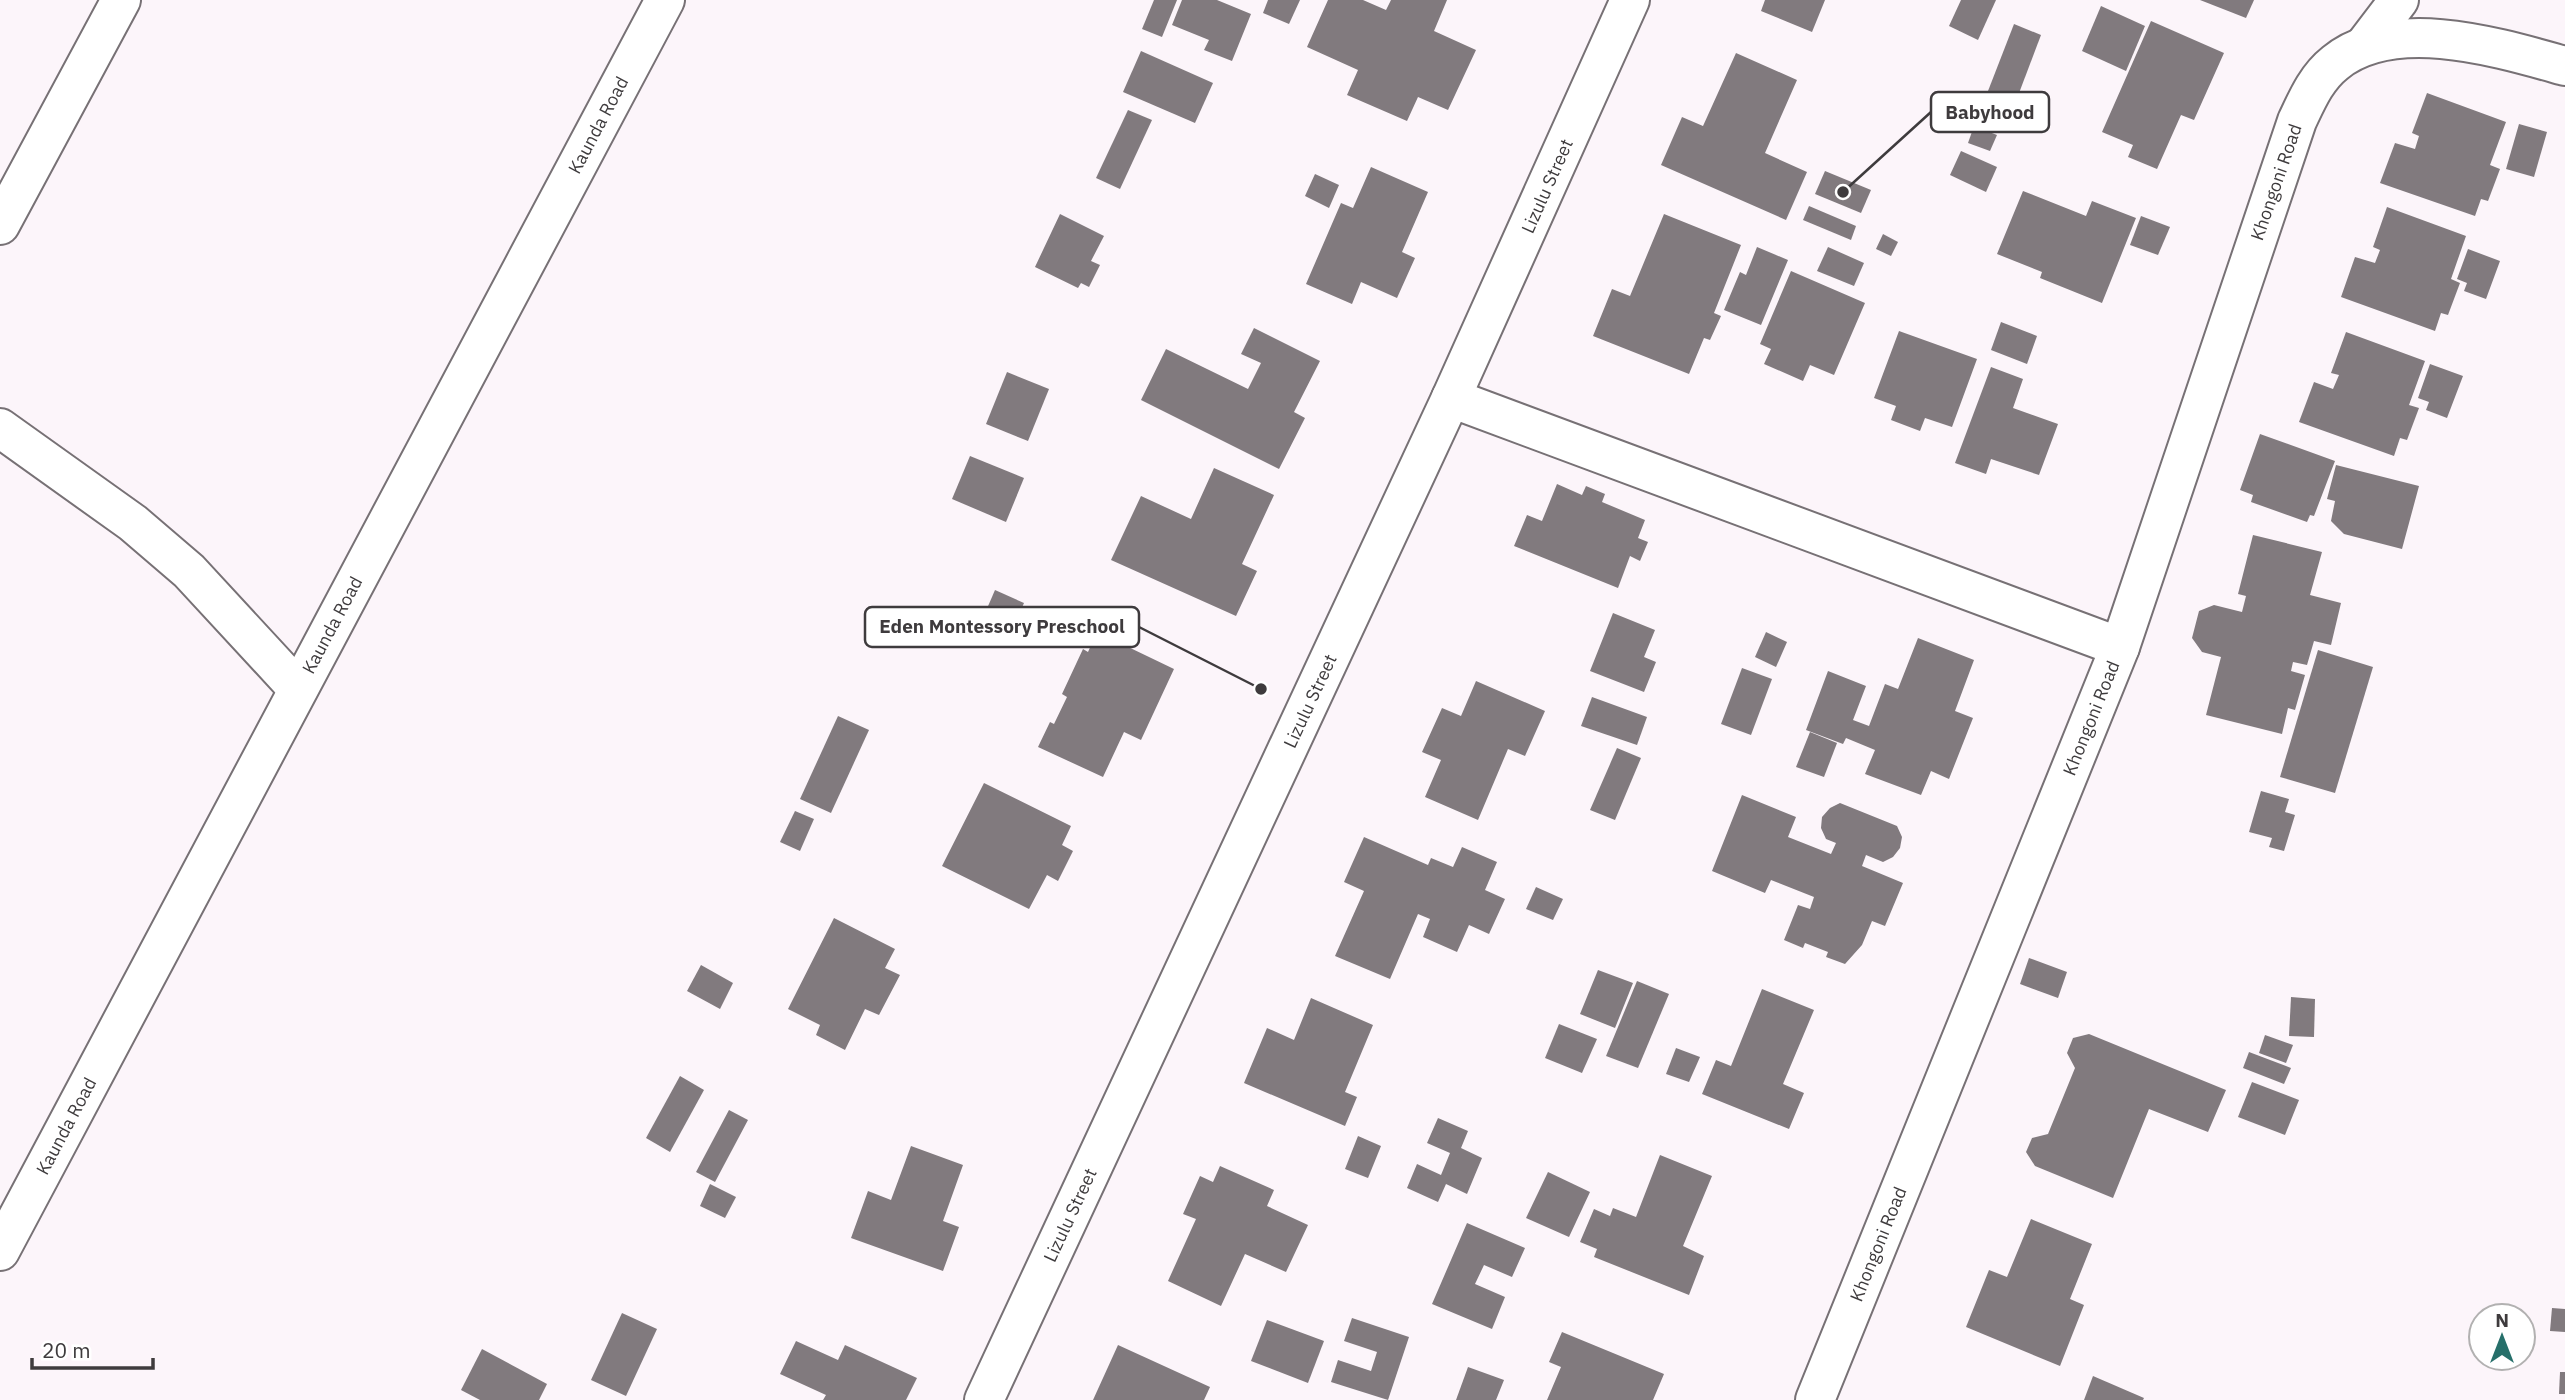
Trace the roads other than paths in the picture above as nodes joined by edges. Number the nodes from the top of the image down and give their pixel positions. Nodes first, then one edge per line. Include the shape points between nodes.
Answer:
1 (121, 0) edge
2 (665, 0) edge
3 (1630, 0) edge
4 (2399, 0) edge
5 (2364, 46) junction
6 (2565, 66) edge
7 (0, 225) edge
8 (1451, 398) junction
9 (0, 428) edge
10 (2120, 647) junction
11 (298, 689) junction
12 (0, 1251) edge
13 (984, 1400) edge
14 (1815, 1400) edge

1 - 7 street
2 - 11 street, Kaunda Road
3 - 8 street, Lizulu Street
4 - 5 street
5 - 6 street via 2406,38 2449,40 2491,45
5 - 10 street, Khongoni Road via 2335,63 2313,87 2297,121
8 - 10 street
8 - 13 street, Lizulu Street
9 - 11 street via 133,523 189,571
10 - 14 street, Khongoni Road
11 - 12 street, Kaunda Road

